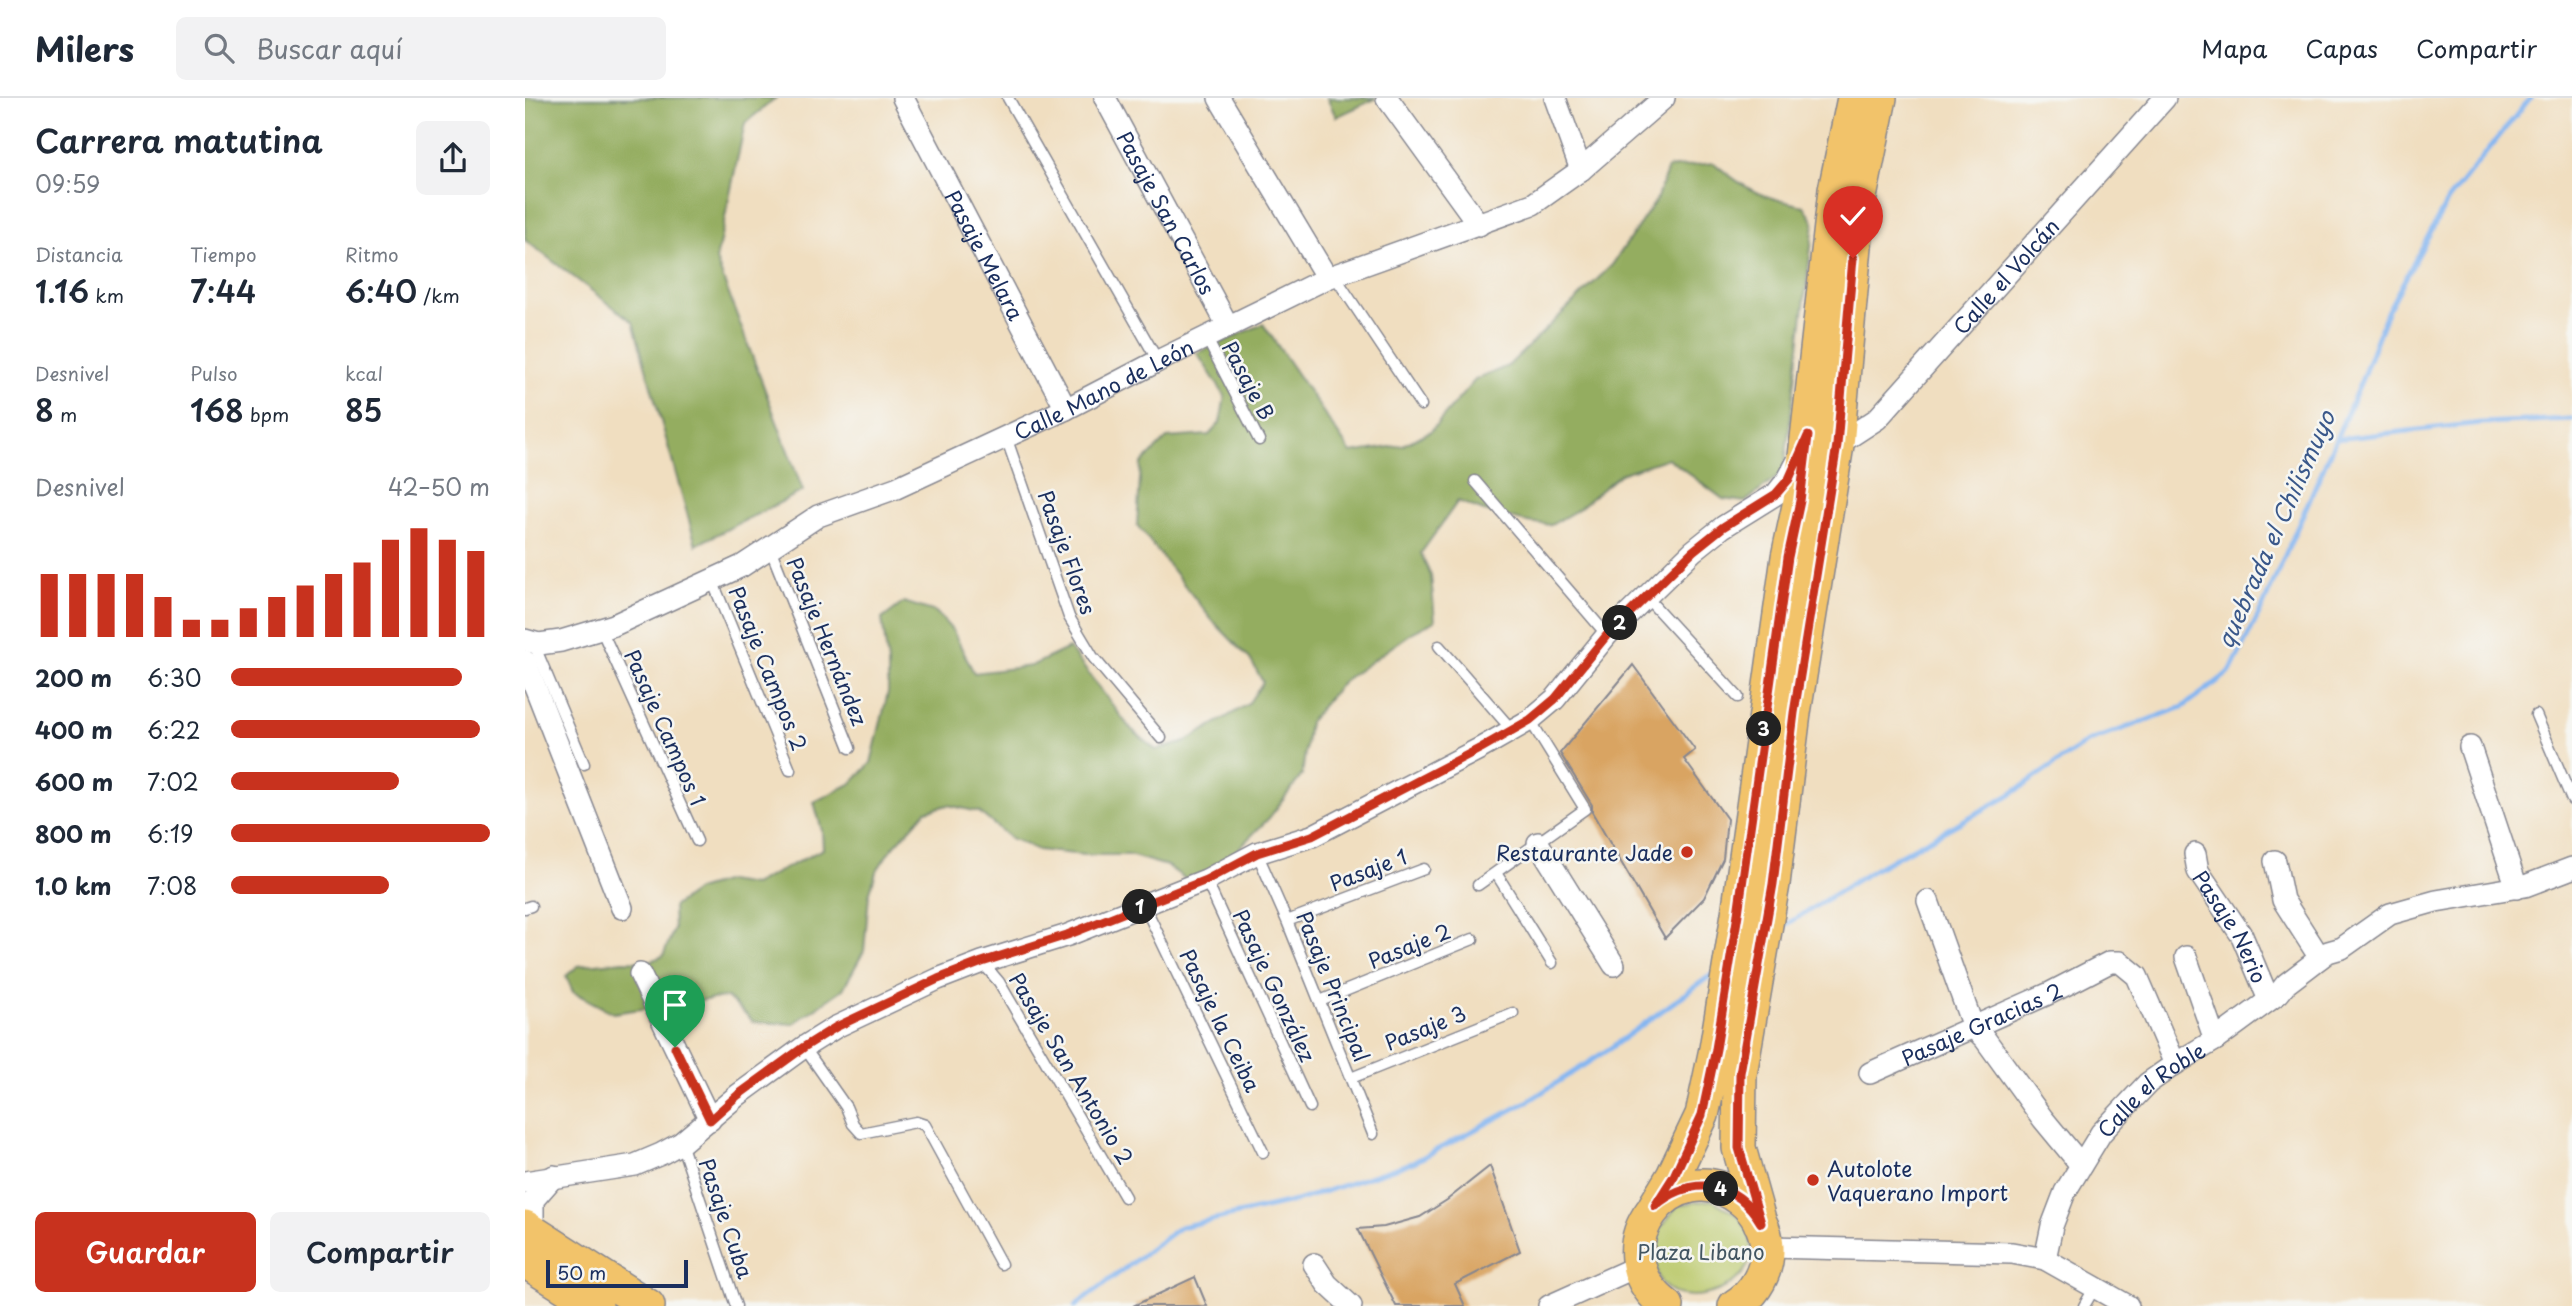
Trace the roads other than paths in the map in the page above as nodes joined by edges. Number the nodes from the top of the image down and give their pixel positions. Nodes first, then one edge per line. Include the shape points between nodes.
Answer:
1 (903, 98) edge
2 (1008, 98) edge
3 (1105, 98) edge
4 (1219, 98) edge
5 (1387, 98) edge
6 (1555, 98) edge
7 (1664, 98) edge
8 (1854, 98) edge
9 (1880, 98) edge
10 (2165, 98) edge
11 (1581, 170) junction
12 (1479, 225) junction
13 (1330, 277) junction
14 (1228, 326) junction
15 (1206, 337) junction
16 (1158, 361) junction
17 (1421, 405) dead end
18 (1066, 410) junction
19 (1006, 437) junction
20 (1259, 440) dead end
21 (1823, 441) junction
22 (1475, 481) dead end
23 (770, 548) junction
24 (712, 580) junction
25 (1647, 598) junction
26 (601, 629) junction
27 (1607, 635) junction
28 (1439, 646) dead end
29 (528, 648) edge
30 (1738, 697) dead end
31 (2536, 715) dead end
32 (1521, 725) junction
33 (1161, 738) dead end
34 (2470, 747) dead end
35 (850, 748) dead end
36 (584, 764) dead end
37 (790, 770) dead end
38 (2572, 800) edge
39 (697, 841) dead end
40 (1538, 843) junction
41 (1257, 853) junction
42 (2195, 854) dead end
43 (2274, 861) dead end
44 (2572, 868) edge
45 (1424, 869) dead end
46 (1496, 873) junction
47 (1206, 880) junction
48 (1478, 886) dead end
49 (2517, 888) junction
50 (1928, 901) dead end
51 (1144, 905) junction
52 (622, 908) dead end
53 (1287, 921) junction
54 (1473, 939) dead end
55 (2186, 957) dead end
56 (2320, 958) junction
57 (982, 962) junction
58 (1552, 963) dead end
59 (1613, 965) dead end
60 (640, 974) dead end
61 (2269, 1000) junction
62 (1320, 1002) junction
63 (1513, 1013) dead end
64 (1973, 1027) junction
65 (2215, 1041) junction
66 (804, 1047) junction
67 (2175, 1064) junction
68 (1870, 1073) dead end
69 (1351, 1077) junction
70 (1310, 1107) dead end
71 (710, 1120) junction
72 (1373, 1134) dead end
73 (681, 1143) junction
74 (1263, 1152) dead end
75 (2081, 1165) junction
76 (554, 1176) junction
77 (525, 1181) edge
78 (1125, 1197) dead end
79 (1655, 1206) junction
80 (1764, 1235) junction
81 (530, 1241) edge
82 (2045, 1259) junction
83 (1001, 1264) dead end
84 (1314, 1264) dead end
85 (2095, 1287) junction
86 (1651, 1292) edge
87 (1741, 1302) edge
88 (596, 1306) edge
89 (649, 1306) edge
90 (736, 1306) edge
91 (1351, 1306) edge
92 (1549, 1306) edge
93 (2084, 1306) edge
94 (2128, 1306) edge

1 - 18 street, Pasaje Melara
2 - 16 lane
3 - 14 street, Pasaje San Carlos
4 - 13 street
5 - 12 street
6 - 11 street
7 - 11 street, Calle Mano de León
8 - 21 main road via 1825,262
9 - 21 main road via 1859,202
10 - 21 street, Calle el Volcán via 1877,419
11 - 12 street, Calle Mano de León via 1533,204
12 - 13 street, Calle Mano de León
13 - 14 street, Calle Mano de León
13 - 17 lane
14 - 15 street, Calle Mano de León
15 - 16 street, Calle Mano de León
15 - 20 lane, Pasaje B
16 - 18 street, Calle Mano de León
18 - 19 street, Calle Mano de León
19 - 23 street, Calle Mano de León via 896,488 818,516
19 - 33 lane, Pasaje Flores via 1069,617 1093,657
21 - 25 street via 1776,494 1693,551
21 - 79 main road via 1800,501 1788,557 1738,914 1702,1115
21 - 80 main road via 1773,884 1740,1073 1739,1148
22 - 27 lane
23 - 24 street, Calle Mano de León
23 - 35 lane, Pasaje Hernández
24 - 26 street, Calle Mano de León
24 - 37 lane, Pasaje Campos 2
25 - 27 street
25 - 30 lane
26 - 29 street, Calle Mano de León
26 - 39 lane, Pasaje Campos 1
27 - 32 street via 1555,699
28 - 32 lane
29 - 36 lane
29 - 52 street
31 - 38 lane
32 - 40 lane via 1585,809
32 - 41 street via 1344,821
34 - 49 street
40 - 46 lane
40 - 59 street
41 - 47 street
41 - 53 lane, Pasaje Principal
42 - 61 street, Pasaje Nerio via 2198,872 2242,936
43 - 56 street via 2283,900
44 - 49 street, Calle el Roble
45 - 53 lane, Pasaje 1
46 - 48 lane
46 - 58 lane
47 - 51 street
47 - 70 lane, Pasaje González
49 - 56 street, Calle el Roble via 2403,909
50 - 64 street
51 - 57 street
51 - 74 lane, Pasaje la Ceiba
53 - 62 lane, Pasaje Principal
54 - 62 lane, Pasaje 2
55 - 65 street
56 - 61 street, Calle el Roble
57 - 66 street via 836,1027
57 - 78 lane, Pasaje San Antonio 2 via 999,982
60 - 71 street
61 - 65 street, Calle el Roble
62 - 69 lane, Pasaje Principal
63 - 69 lane, Pasaje 3
64 - 67 street, Pasaje Gracias 2 via 2092,969 2120,962 2137,976
64 - 68 street, Pasaje Gracias 2
64 - 75 street
65 - 67 street, Calle el Roble
66 - 71 street
66 - 83 lane via 861,1133 907,1123 925,1125
67 - 75 street, Calle el Roble via 2148,1083 2101,1133
69 - 72 lane, Pasaje Principal
71 - 73 street
73 - 76 street via 635,1165
73 - 90 lane, Pasaje Cuba
75 - 82 street, Calle el Roble via 2065,1192
76 - 77 street
76 - 81 street via 533,1200
79 - 80 main road via 1688,1187 1713,1187 1736,1195 1754,1212
79 - 86 main road via 1638,1240
80 - 82 street
80 - 87 main road via 1763,1272
81 - 88 main road
81 - 89 main road
82 - 85 street
84 - 91 street
85 - 93 lane
85 - 94 street
86 - 92 street

